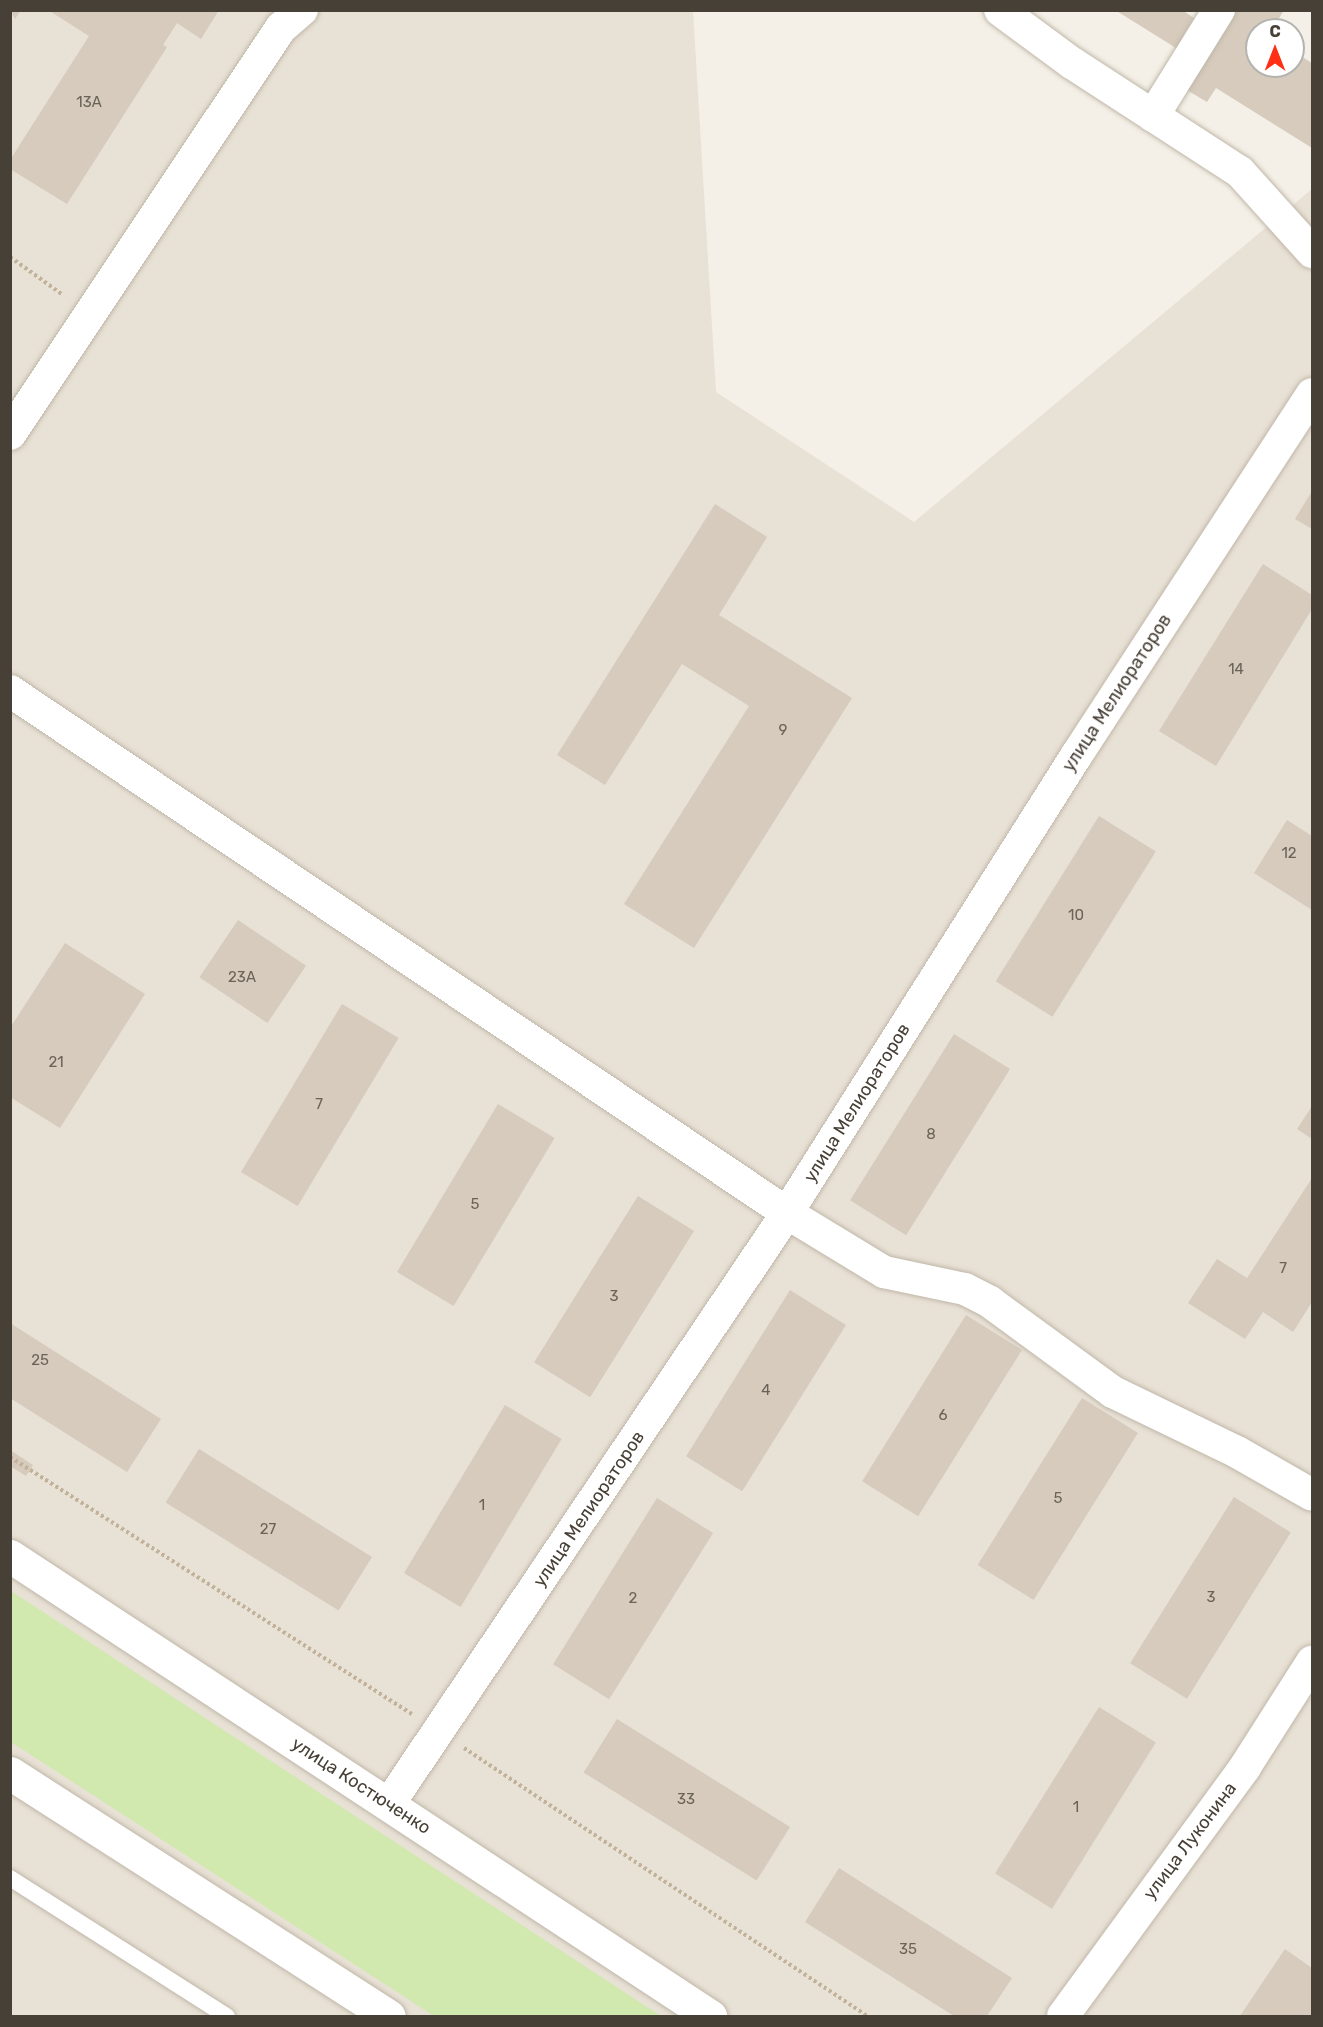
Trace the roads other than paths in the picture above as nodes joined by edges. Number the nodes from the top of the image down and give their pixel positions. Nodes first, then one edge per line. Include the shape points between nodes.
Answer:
1 (302, 10) edge
2 (1000, 10) edge
3 (1219, 10) edge
4 (1153, 116) junction
5 (1312, 252) edge
6 (1312, 394) edge
7 (10, 434) edge
8 (10, 691) edge
9 (788, 1213) junction
10 (1312, 1496) edge
11 (10, 1556) edge
12 (1312, 1662) edge
13 (10, 1773) edge
14 (389, 1804) junction
15 (10, 1878) edge
16 (227, 2016) edge
17 (389, 2016) edge
18 (710, 2016) edge
19 (1063, 2016) edge

1 - 7 street via 280,28
2 - 4 street
3 - 4 street
4 - 5 street via 1240,172
6 - 9 street, улица Мелиораторов via 1076,756
8 - 9 street
9 - 10 street via 884,1272 965,1289 990,1302 1113,1392 1237,1452
9 - 14 street, улица Мелиораторов
11 - 14 street, улица Костюченко
12 - 19 street, улица Луконина via 1245,1767
13 - 17 street
14 - 18 street, улица Костюченко
15 - 16 lane

